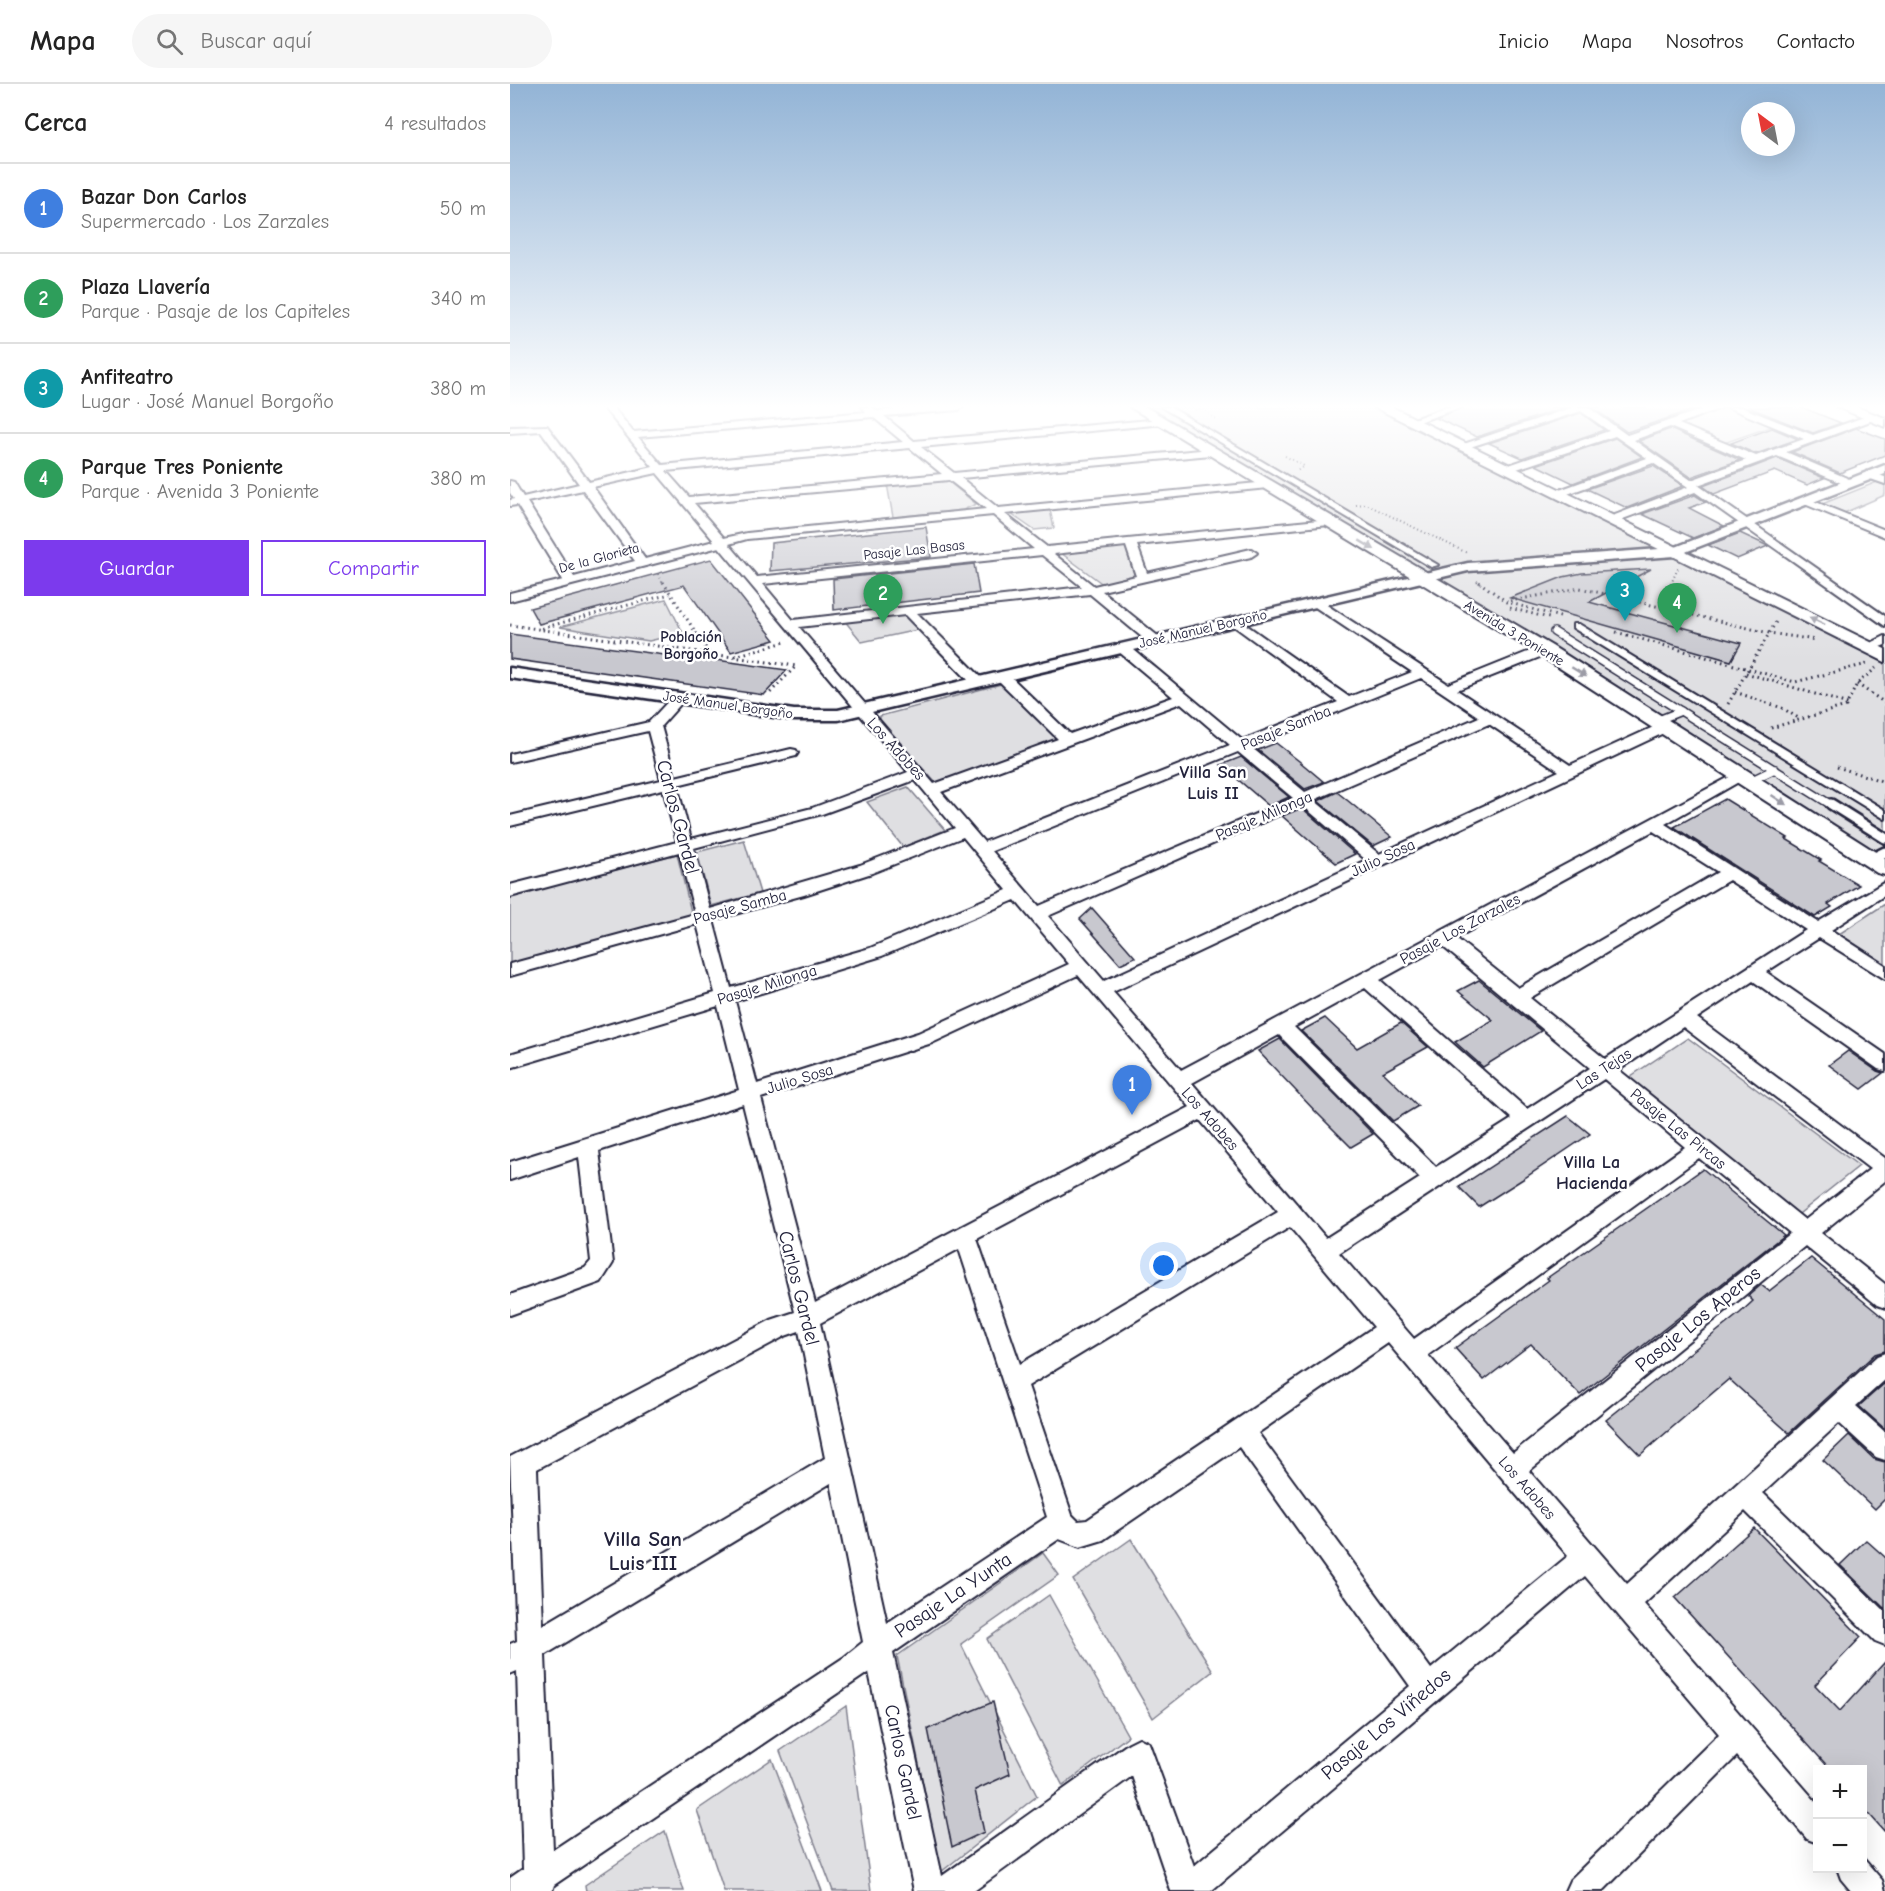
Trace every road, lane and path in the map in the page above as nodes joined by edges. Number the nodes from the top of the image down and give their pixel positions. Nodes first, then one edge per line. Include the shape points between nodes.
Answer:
1 (560, 491) edge
2 (591, 491) edge
3 (678, 491) edge
4 (789, 491) edge
5 (970, 491) edge
6 (1204, 491) edge
7 (1282, 491) edge
8 (1293, 491) edge
9 (1552, 491) edge
10 (1565, 491) edge
11 (1680, 491) edge
12 (1701, 491) edge
13 (1830, 491) edge
14 (1558, 494) junction
15 (686, 501) junction
16 (1806, 501) junction
17 (515, 502) edge
18 (996, 512) junction
19 (1332, 514) junction
20 (1611, 520) junction
21 (1747, 524) junction
22 (1227, 532) junction
23 (1885, 534) edge
24 (720, 542) junction
25 (1130, 542) junction
26 (1044, 551) junction
27 (1475, 557) dead end
28 (1678, 557) junction
29 (645, 562) junction
30 (1428, 571) junction
31 (1143, 578) junction
32 (1475, 580) dead end
33 (570, 581) junction
34 (753, 581) junction
35 (1092, 590) junction
36 (670, 594) junction
37 (510, 597) edge
38 (1316, 602) junction
39 (1507, 602) junction
40 (1661, 607) junction
41 (908, 611) junction
42 (1781, 613) dead end
43 (1564, 618) dead end
44 (1235, 621) junction
45 (1885, 622) edge
46 (789, 624) junction
47 (510, 625) edge
48 (1576, 626) dead end
49 (538, 629) junction
50 (1554, 632) dead end
51 (1612, 632) dead end
52 (1769, 633) junction
53 (800, 638) junction
54 (1154, 640) junction
55 (1822, 641) dead end
56 (1123, 648) junction
57 (1545, 651) junction
58 (709, 654) junction
59 (1879, 654) edge
60 (731, 657) junction
61 (1749, 668) junction
62 (510, 673) edge
63 (1423, 673) junction
64 (1746, 673) junction
65 (1002, 676) junction
66 (978, 682) junction
67 (1857, 684) junction
68 (1447, 689) junction
69 (1734, 692) junction
70 (679, 698) junction
71 (1183, 698) junction
72 (1348, 703) junction
73 (1885, 703) edge
74 (1848, 704) junction
75 (755, 709) junction
76 (861, 710) junction
77 (1681, 711) junction
78 (1715, 711) junction
79 (1490, 718) junction
80 (1800, 719) junction
81 (1660, 724) junction
82 (654, 725) junction
83 (1753, 734) junction
84 (1068, 740) junction
85 (1240, 746) junction
86 (791, 753) dead end
87 (510, 758) edge
88 (1829, 764) dead end
89 (1775, 769) junction
90 (1569, 771) junction
91 (918, 774) junction
92 (1746, 779) junction
93 (1885, 782) edge
94 (669, 783) junction
95 (932, 790) junction
96 (1304, 799) junction
97 (1885, 815) edge
98 (510, 821) edge
99 (1654, 824) junction
100 (966, 830) junction
101 (1885, 837) edge
102 (686, 846) junction
103 (982, 849) junction
104 (1880, 859) edge
105 (1378, 861) junction
106 (1730, 873) junction
107 (1885, 887) edge
108 (510, 891) edge
109 (1019, 892) junction
110 (1037, 914) junction
111 (704, 917) junction
112 (1818, 930) junction
113 (1444, 938) junction
114 (1081, 966) junction
115 (510, 970) edge
116 (1753, 972) junction
117 (1885, 973) edge
118 (1367, 979) junction
119 (1101, 990) junction
120 (1517, 997) junction
121 (725, 998) junction
122 (1683, 1018) junction
123 (1280, 1025) junction
124 (510, 1061) edge
125 (1885, 1064) edge
126 (1605, 1069) junction
127 (1178, 1081) junction
128 (750, 1094) junction
129 (1202, 1110) junction
130 (1526, 1120) junction
131 (588, 1146) junction
132 (1700, 1146) junction
133 (1885, 1169) edge
134 (510, 1171) edge
135 (1435, 1179) junction
136 (1292, 1215) junction
137 (1806, 1233) junction
138 (965, 1235) junction
139 (1324, 1251) junction
140 (1885, 1298) edge
141 (510, 1305) edge
142 (808, 1318) junction
143 (1390, 1329) junction
144 (1411, 1354) junction
145 (1885, 1364) edge
146 (1014, 1381) junction
147 (1839, 1407) junction
148 (1242, 1431) junction
149 (1885, 1448) edge
150 (839, 1464) junction
151 (517, 1466) edge
152 (1511, 1470) junction
153 (1745, 1492) junction
154 (1062, 1522) junction
155 (1586, 1558) junction
156 (1625, 1604) junction
157 (1885, 1631) edge
158 (878, 1647) junction
159 (520, 1653) edge
160 (1429, 1689) junction
161 (1738, 1735) junction
162 (1813, 1822) edge
163 (1856, 1873) edge
164 (532, 1887) edge
165 (930, 1891) edge
166 (948, 1891) edge
167 (1187, 1891) edge
168 (1581, 1891) edge
169 (1872, 1891) edge

1 - 17 street
2 - 29 street
3 - 15 street, Los Adobes
4 - 15 street
5 - 18 street
6 - 18 street, De la Glorieta
7 - 19 main road, Avenida 3 Poniente
8 - 19 street
9 - 14 main road
10 - 14 street
11 - 20 street
12 - 21 street
13 - 16 street, José Manuel Borgoño
14 - 20 main road
15 - 24 street, Los Adobes
16 - 21 street, José Manuel Borgoño
16 - 23 street
17 - 33 street
18 - 24 street, De la Glorieta via 756,535
18 - 26 street
19 - 22 street, Pasaje Las Basas
19 - 27 path via 1366,504
19 - 30 main road, Avenida 3 Poniente
20 - 28 main road
21 - 28 street, José Manuel Borgoño
21 - 45 street
22 - 25 street, Pasaje Las Basas
22 - 31 street via 1255,556
24 - 29 street, De la Glorieta
24 - 34 street, Los Adobes
25 - 26 street, Pasaje Las Basas
25 - 31 street
26 - 34 street, Pasaje Las Basas
26 - 35 street
28 - 30 street, José Manuel Borgoño
28 - 40 path
59 -> 28 main road
29 - 33 street, De la Glorieta
29 - 36 path
30 - 38 street, José Manuel Borgoño
30 - 57 main road, Avenida 3 Poniente
31 - 35 street
32 - 39 path
33 - 37 street, De la Glorieta
34 - 46 street, Los Adobes
35 - 41 street
35 - 54 street
36 - 49 path
36 - 58 path
38 - 44 street, José Manuel Borgoño
38 - 63 street
39 - 40 path via 1580,588
39 - 43 path
40 - 52 path
41 - 46 street
41 - 66 street
42 - 52 path
44 - 54 street, José Manuel Borgoño
44 - 72 street
46 - 53 street, Los Adobes
47 - 49 path
48 - 78 street
49 - 58 path
50 - 77 lane
51 - 61 path
52 - 55 path
52 - 61 path
53 - 60 path
53 - 76 street, Los Adobes
54 - 56 street, José Manuel Borgoño
56 - 65 street, José Manuel Borgoño
56 - 71 street
57 - 68 street
57 -> 81 main road, Avenida 3 Poniente
58 - 60 path
59 - 61 path via 1795,682
59 - 67 path
60 - 75 path via 796,666
61 - 64 path
62 - 70 street, José Manuel Borgoño
63 - 68 street
63 - 72 street, Pasaje Samba
64 - 69 path
64 - 74 path
65 - 66 street, José Manuel Borgoño
65 - 84 street
66 - 76 street, José Manuel Borgoño
67 - 73 path
67 - 74 path
68 - 79 street
69 - 78 path via 1727,705
69 - 80 path via 1782,708
70 - 75 street, José Manuel Borgoño
70 - 82 street
71 - 84 street
71 - 85 street
72 - 85 street, Pasaje Samba
74 - 80 path
75 - 76 street, José Manuel Borgoño via 809,716
76 - 91 street, Los Adobes
77 - 81 lane
77 - 89 lane
78 - 83 street
79 - 90 street
79 - 96 street, Pasaje Milonga
80 - 83 path
81 - 90 street, Julio Sosa
81 - 92 main road, Avenida 3 Poniente
82 - 87 street
82 - 94 street, Carlos Gardel
83 - 97 street
84 - 95 street
85 - 96 street
85 - 103 street, Pasaje Samba
86 - 94 street
88 - 93 path
89 - 92 lane
89 - 101 lane
90 - 105 street, Julio Sosa
91 - 95 street, Los Adobes
91 - 102 street via 817,811
92 - 99 street, Pasaje Los Zarzales
92 -> 104 main road, Avenida 3 Poniente
94 - 98 street
94 - 102 street, Carlos Gardel
95 - 100 street, Los Adobes
96 - 105 street
96 - 110 street, Pasaje Milonga
99 - 106 street
99 - 113 street, Pasaje Los Zarzales
100 - 103 street, Los Adobes
100 - 111 street, Pasaje Samba via 840,878
102 - 108 street
102 - 111 street, Carlos Gardel
103 - 109 street, Los Adobes
105 - 119 street, Julio Sosa
106 - 112 street
106 - 120 street
107 - 112 street, Las Tejas
109 - 110 street, Los Adobes
109 - 121 street, Pasaje Milonga via 876,952
110 - 114 street, Los Adobes
111 - 115 street, Pasaje Samba
111 - 121 street, Carlos Gardel
112 - 116 street, Las Tejas
112 - 117 street
113 - 118 street, Pasaje Los Zarzales
113 - 120 street, Pasaje Las Pircas
114 - 119 street, Los Adobes
114 - 128 street, Julio Sosa via 925,1038
116 - 122 street, Las Tejas
116 - 125 street
118 - 123 street, Pasaje Los Zarzales
118 - 130 street
119 - 127 street, Los Adobes
120 - 126 street, Pasaje Las Pircas
121 - 124 street, Pasaje Milonga
121 - 128 street, Carlos Gardel
122 - 126 street, Las Tejas
122 - 133 street
123 - 127 street, Pasaje Los Zarzales
123 - 135 street
126 - 130 street, Las Tejas
126 - 132 street, Pasaje Las Pircas
127 - 129 street, Los Adobes
128 - 131 street, Julio Sosa
128 - 142 street, Carlos Gardel
129 - 136 street, Los Adobes
129 - 138 street
130 - 135 street, Las Tejas
131 - 134 street, Julio Sosa
131 - 141 street via 602,1256 599,1269 585,1278
132 - 137 street, Pasaje Las Pircas
132 - 144 street
133 - 137 street, Pasaje Los Aperos
135 - 139 street, Las Tejas
136 - 139 street, Los Adobes
136 - 146 street
137 - 140 street, Pasaje Las Pircas
137 - 152 street, Pasaje Los Aperos
138 - 142 street
138 - 146 street
139 - 143 street, Los Adobes
142 - 150 street, Carlos Gardel
142 - 151 street via 779,1327
143 - 144 street, Los Adobes
143 - 148 street
144 - 152 street, Los Adobes
145 - 147 street
146 - 154 street
147 - 149 street
147 - 153 street
148 - 154 street via 1094,1531 1075,1534
148 - 160 street
150 - 158 street, Carlos Gardel
150 - 159 street
151 - 159 street
152 - 155 street, Los Adobes
153 - 156 street
153 - 157 street
154 - 158 street, Pasaje La Yunta
155 - 156 street, Los Adobes
155 - 160 street, Pasaje Los Viñedos
156 - 161 street, Los Adobes
158 - 164 street, Pasaje La Yunta via 853,1668
158 - 165 street, Carlos Gardel
159 - 164 street
160 - 167 street, Pasaje Los Viñedos
161 - 162 street, Los Adobes
161 - 168 street
163 - 169 street
166 - 167 street via 1139,1753

